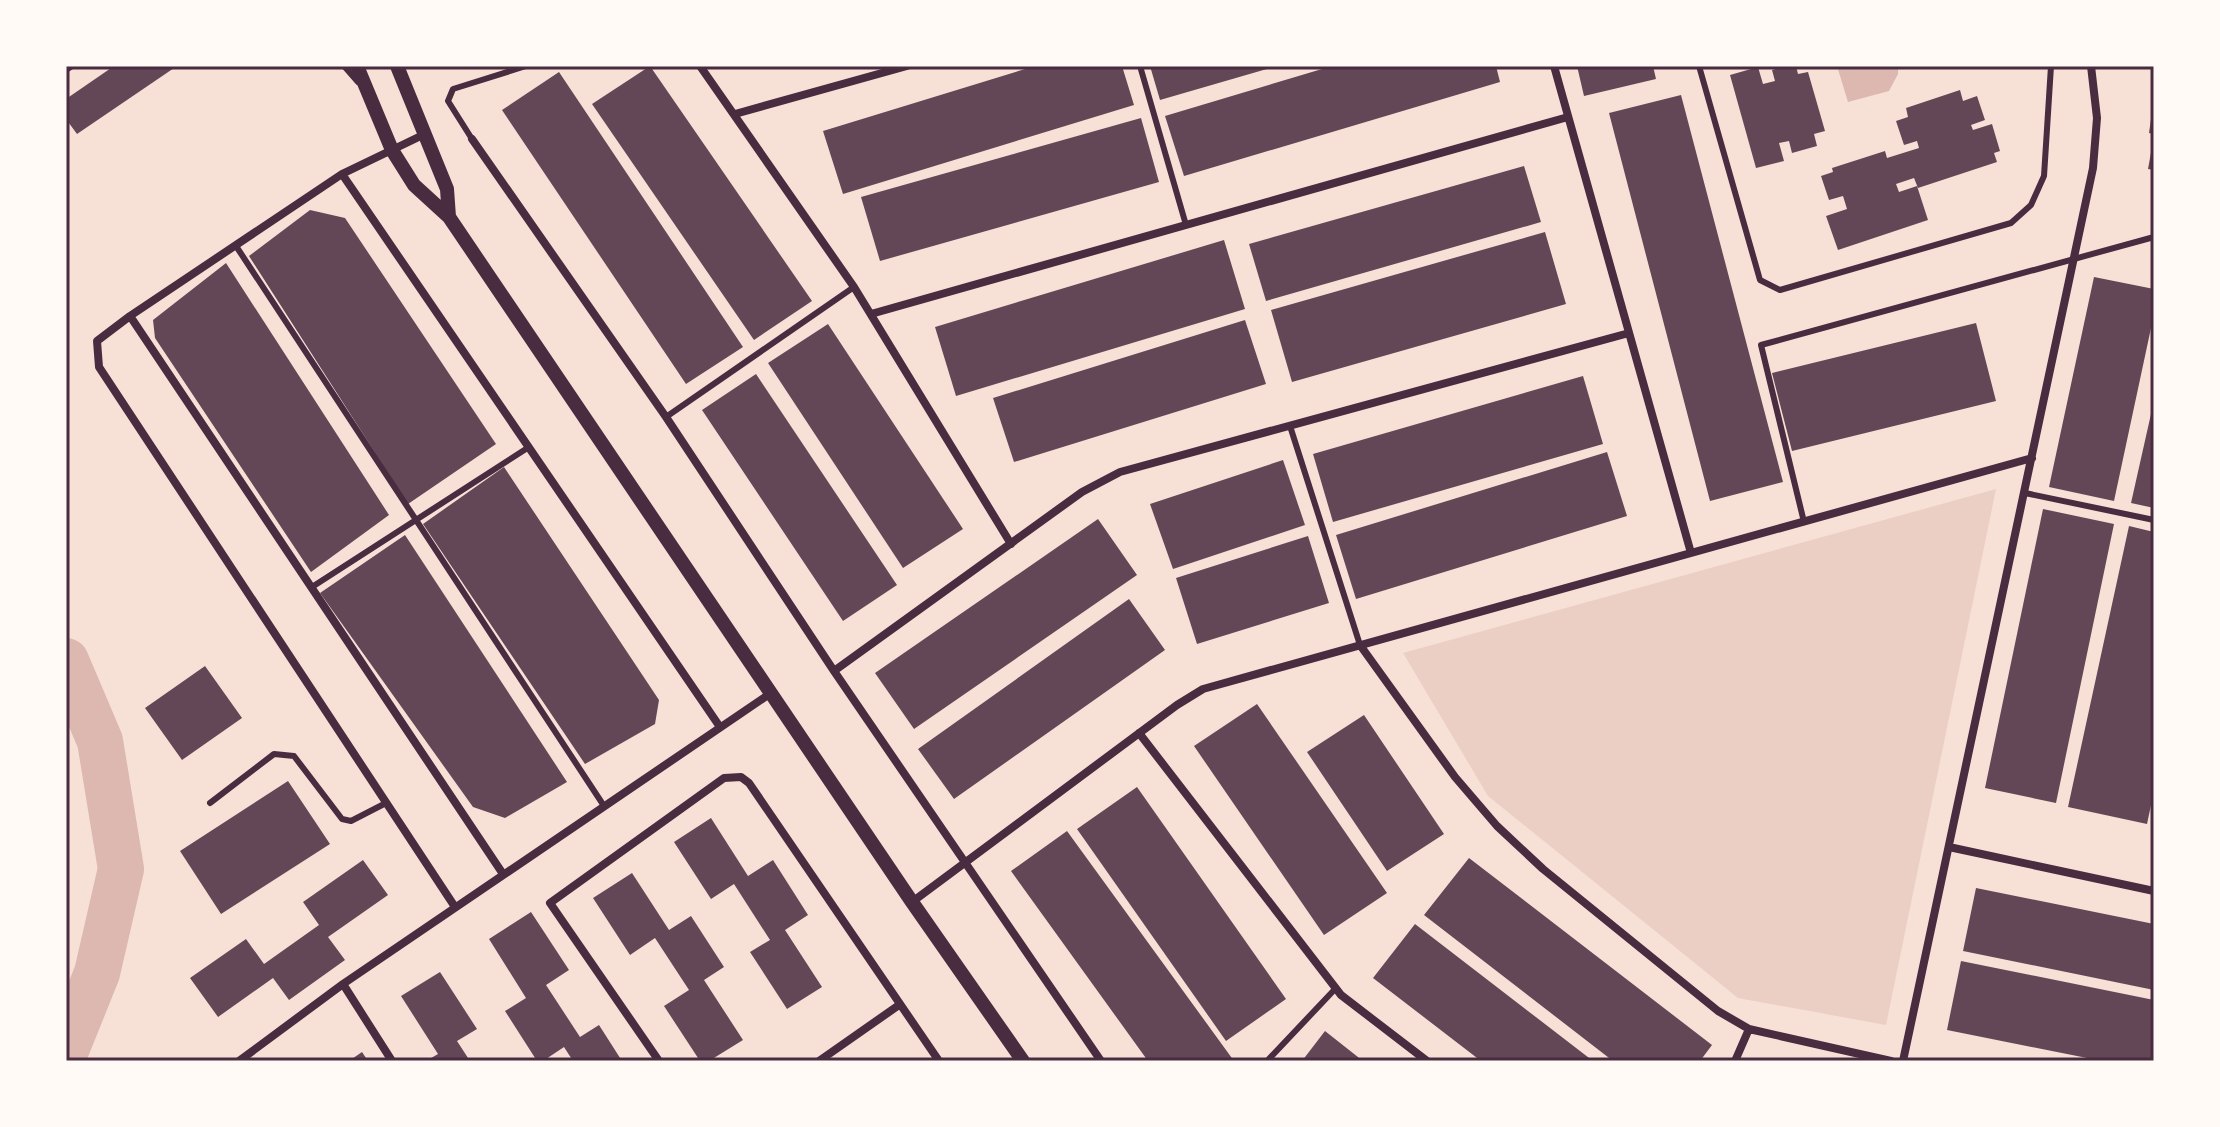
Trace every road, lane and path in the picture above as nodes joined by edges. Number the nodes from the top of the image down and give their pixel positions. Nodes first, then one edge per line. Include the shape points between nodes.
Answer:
1 (72, 66) edge
2 (344, 66) edge
3 (357, 66) edge
4 (397, 66) edge
5 (526, 66) edge
6 (700, 66) edge
7 (907, 66) edge
8 (1140, 66) edge
9 (1554, 66) edge
10 (1699, 66) edge
11 (2051, 66) edge
12 (2091, 66) edge
13 (66, 70) edge
14 (368, 94) junction
15 (735, 114) junction
16 (1568, 117) junction
17 (425, 134) junction
18 (472, 139) joint
19 (392, 150) junction
20 (342, 174) junction
21 (449, 217) junction
22 (1186, 225) junction
23 (2154, 237) edge
24 (236, 246) junction
25 (2073, 260) junction
26 (854, 287) junction
27 (871, 314) junction
28 (130, 316) junction
29 (1629, 333) junction
30 (666, 417) junction
31 (1290, 426) junction
32 (529, 447) junction
33 (2032, 458) junction
34 (2025, 493) junction
35 (416, 520) junction
36 (2154, 520) edge
37 (1804, 522) junction
38 (1011, 544) junction
39 (1691, 553) junction
40 (312, 587) junction
41 (1360, 645) junction
42 (834, 671) junction
43 (773, 692) junction
44 (720, 727) junction
45 (1139, 733) junction
46 (210, 803) dead end
47 (386, 803) junction
48 (604, 806) junction
49 (1949, 847) junction
50 (966, 862) junction
51 (503, 874) junction
52 (2154, 891) edge
53 (912, 902) junction
54 (455, 907) junction
55 (343, 984) junction
56 (1336, 988) junction
57 (899, 1005) junction
58 (1749, 1029) junction
59 (239, 1061) edge
60 (392, 1061) edge
61 (659, 1061) edge
62 (819, 1061) edge
63 (939, 1061) edge
64 (1023, 1061) edge
65 (1101, 1061) edge
66 (1267, 1061) edge
67 (1427, 1061) edge
68 (1735, 1061) edge
69 (1891, 1061) edge
70 (1903, 1061) edge

1 - 13 lane
2 - 14 lane
3 - 14 street
4 - 17 street
5 - 18 lane via 453,89 448,101
6 - 15 street
7 - 15 street
8 - 22 lane
9 - 16 street
10 - 11 lane via 1760,280 1780,290 2011,223 2031,205 2044,176
12 - 25 street via 2097,118 2093,168
14 - 19 street
15 - 26 street
16 - 22 street
16 - 29 street
17 - 19 street
17 - 21 street via 447,189
18 - 30 street
19 - 20 street
19 - 21 street via 414,185
20 - 24 street
20 - 32 street
21 - 43 street
22 - 27 street
23 - 25 lane
24 - 28 street
24 - 35 lane
25 - 33 street
25 - 37 lane via 1761,345
26 - 27 street
26 - 30 lane
27 - 38 street
28 - 40 street
28 - 47 street via 97,341 99,367
29 - 31 street
29 - 39 street
30 - 42 street
31 - 38 street via 1120,472 1082,492
31 - 41 lane
32 - 35 lane
32 - 44 street
33 - 34 street
33 - 37 street
34 - 36 lane
34 - 49 street
35 - 40 lane
35 - 48 lane
37 - 39 street
38 - 42 street
39 - 41 street
40 - 51 street
41 - 45 street via 1203,689
41 - 58 street via 1497,826 1718,1011
42 - 50 street
43 - 44 street
43 - 53 street
44 - 48 street
45 - 50 street
45 - 56 street
46 - 47 lane via 274,754 294,756 342,819 351,821
47 - 54 street
48 - 51 street
49 - 52 street
49 - 70 street
50 - 53 street
50 - 65 street
51 - 54 street
53 - 64 street
54 - 55 street
55 - 59 street
55 - 60 street
56 - 66 lane
56 - 67 street
57 - 61 street via 749,783 741,777 724,778 550,903
57 - 62 street
57 - 63 street
58 - 68 street
58 - 69 street

